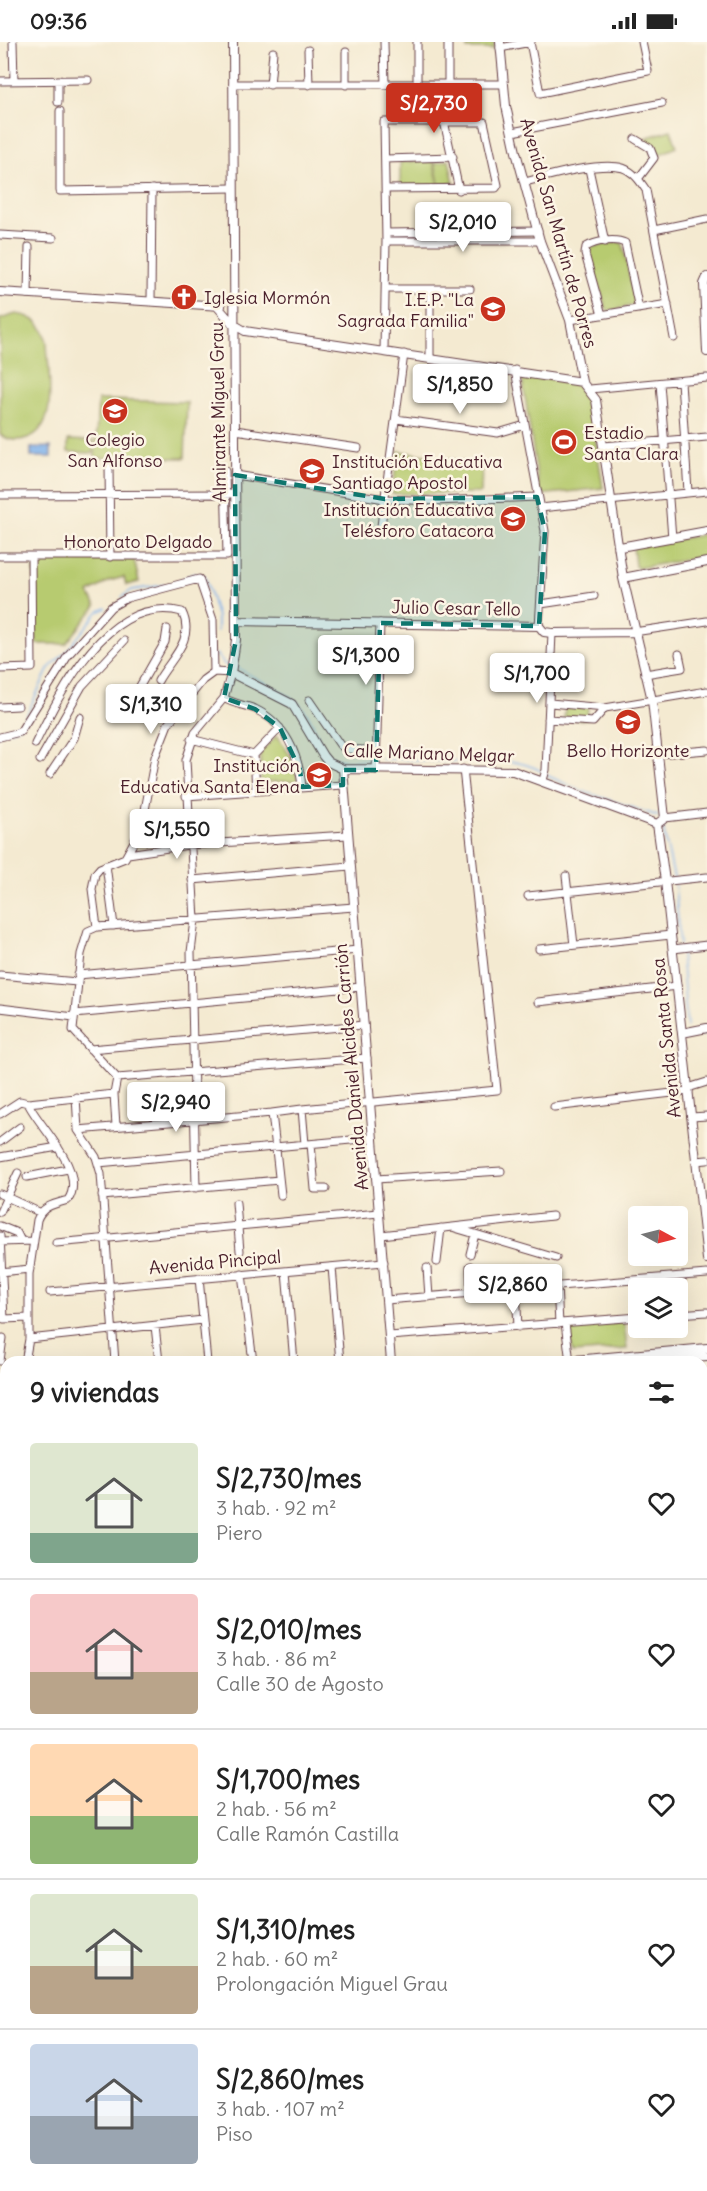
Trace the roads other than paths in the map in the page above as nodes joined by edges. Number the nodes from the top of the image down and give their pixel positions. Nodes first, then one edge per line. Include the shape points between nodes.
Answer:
1 (13, 42) edge
2 (233, 42) edge
3 (384, 42) edge
4 (417, 42) edge
5 (448, 42) edge
6 (530, 42) edge
7 (642, 42) edge
8 (500, 45) edge
9 (308, 50) dead end
10 (273, 52) dead end
11 (346, 52) dead end
12 (58, 80) junction
13 (88, 80) dead end
14 (0, 81) edge
15 (14, 81) junction
16 (233, 84) junction
17 (503, 84) junction
18 (270, 85) junction
19 (309, 85) junction
20 (346, 85) junction
21 (384, 85) junction
22 (417, 85) junction
23 (448, 85) junction
24 (58, 102) dead end
25 (662, 103) dead end
26 (60, 111) dead end
27 (444, 121) junction
28 (512, 132) junction
29 (635, 139) dead end
30 (453, 158) junction
31 (386, 159) junction
32 (589, 169) junction
33 (638, 179) junction
34 (525, 182) junction
35 (233, 188) junction
36 (152, 189) junction
37 (386, 189) junction
38 (459, 190) junction
39 (707, 219) edge
40 (654, 230) junction
41 (538, 231) junction
42 (0, 235) edge
43 (386, 237) junction
44 (52, 238) dead end
45 (540, 241) junction
46 (605, 242) junction
47 (29, 247) dead end
48 (707, 277) edge
49 (386, 289) junction
50 (430, 289) junction
51 (470, 289) dead end
52 (0, 292) edge
53 (28, 294) junction
54 (151, 301) junction
55 (668, 304) junction
56 (217, 306) junction
57 (234, 309) junction
58 (639, 309) junction
59 (602, 315) junction
60 (570, 320) junction
61 (234, 324) junction
62 (674, 338) dead end
63 (384, 351) junction
64 (707, 351) edge
65 (404, 354) junction
66 (430, 358) junction
67 (515, 370) junction
68 (707, 378) edge
69 (582, 381) junction
70 (681, 381) junction
71 (660, 383) junction
72 (590, 389) junction
73 (396, 419) junction
74 (525, 425) junction
75 (235, 430) junction
76 (707, 437) edge
77 (685, 439) junction
78 (665, 441) junction
79 (604, 446) junction
80 (358, 448) dead end
81 (108, 465) dead end
82 (225, 471) dead end
83 (235, 475) junction
84 (707, 491) edge
85 (688, 492) junction
86 (668, 493) junction
87 (108, 494) junction
88 (226, 494) junction
89 (236, 494) junction
90 (0, 495) edge
91 (537, 497) junction
92 (612, 499) junction
93 (385, 500) junction
94 (540, 508) junction
95 (381, 526) dead end
96 (707, 531) edge
97 (672, 538) junction
98 (620, 547) junction
99 (0, 556) edge
100 (31, 556) junction
101 (110, 556) junction
102 (707, 562) edge
103 (623, 578) junction
104 (594, 596) dead end
105 (541, 604) junction
106 (236, 621) junction
107 (707, 621) edge
108 (380, 623) junction
109 (539, 626) junction
110 (167, 629) dead end
111 (634, 632) junction
112 (552, 633) junction
113 (124, 641) dead end
114 (679, 654) dead end
115 (0, 669) edge
116 (214, 672) junction
117 (231, 674) junction
118 (645, 674) junction
119 (158, 681) dead end
120 (707, 691) edge
121 (224, 698) junction
122 (309, 700) dead end
123 (652, 700) junction
124 (550, 703) junction
125 (18, 706) dead end
126 (0, 707) edge
127 (605, 708) junction
128 (124, 714) dead end
129 (80, 717) dead end
130 (548, 719) junction
131 (280, 728) junction
132 (0, 737) edge
133 (191, 739) junction
134 (35, 744) dead end
135 (707, 750) edge
136 (377, 751) junction
137 (660, 754) junction
138 (254, 755) junction
139 (40, 760) dead end
140 (343, 769) junction
141 (463, 769) junction
142 (376, 770) junction
143 (50, 774) dead end
144 (543, 780) junction
145 (343, 785) junction
146 (302, 787) junction
147 (256, 791) junction
148 (186, 796) junction
149 (707, 813) edge
150 (665, 818) junction
151 (657, 824) junction
152 (347, 835) junction
153 (188, 845) junction
154 (128, 854) junction
155 (106, 865) junction
156 (350, 866) junction
157 (566, 876) dead end
158 (707, 877) edge
159 (192, 880) junction
160 (665, 881) junction
161 (567, 892) junction
162 (528, 896) dead end
163 (354, 907) junction
164 (195, 920) junction
165 (114, 926) junction
166 (97, 927) junction
167 (671, 935) junction
168 (574, 945) junction
169 (707, 945) edge
170 (540, 949) dead end
171 (673, 949) junction
172 (358, 950) junction
173 (191, 965) junction
174 (0, 975) edge
175 (77, 979) junction
176 (677, 986) junction
177 (362, 987) junction
178 (193, 1002) junction
179 (538, 1002) dead end
180 (0, 1008) edge
181 (74, 1015) junction
182 (364, 1025) junction
183 (707, 1028) edge
184 (682, 1033) junction
185 (194, 1040) junction
186 (90, 1049) junction
187 (367, 1058) junction
188 (195, 1072) junction
189 (117, 1078) junction
190 (707, 1082) edge
191 (688, 1090) junction
192 (114, 1094) junction
193 (76, 1097) junction
194 (370, 1101) junction
195 (28, 1103) junction
196 (554, 1107) dead end
197 (302, 1108) junction
198 (272, 1113) junction
199 (0, 1114) edge
200 (707, 1116) edge
201 (692, 1117) junction
202 (195, 1119) junction
203 (116, 1126) junction
204 (20, 1128) dead end
205 (78, 1130) junction
206 (373, 1138) junction
207 (0, 1142) edge
208 (308, 1144) junction
209 (58, 1147) junction
210 (275, 1147) junction
211 (194, 1154) junction
212 (0, 1157) edge
213 (707, 1160) edge
214 (696, 1161) junction
215 (98, 1163) junction
216 (68, 1169) junction
217 (501, 1171) dead end
218 (18, 1173) dead end
219 (27, 1177) dead end
220 (376, 1179) junction
221 (279, 1180) junction
222 (196, 1188) junction
223 (326, 1189) dead end
224 (281, 1195) dead end
225 (3, 1196) edge
226 (102, 1196) junction
227 (236, 1203) dead end
228 (0, 1212) edge
229 (39, 1212) junction
230 (379, 1213) junction
231 (552, 1216) dead end
232 (0, 1226) edge
233 (238, 1226) junction
234 (452, 1227) junction
235 (441, 1228) junction
236 (381, 1234) junction
237 (475, 1234) junction
238 (105, 1239) junction
239 (1, 1240) edge
240 (21, 1241) junction
241 (34, 1241) junction
242 (57, 1243) dead end
243 (240, 1251) dead end
244 (470, 1254) dead end
245 (556, 1258) dead end
246 (707, 1259) edge
247 (384, 1262) junction
248 (438, 1262) dead end
249 (332, 1266) junction
250 (470, 1266) dead end
251 (427, 1268) dead end
252 (30, 1269) junction
253 (286, 1271) junction
254 (2, 1272) edge
255 (707, 1274) edge
256 (242, 1275) junction
257 (199, 1278) junction
258 (109, 1286) junction
259 (557, 1286) junction
260 (516, 1290) junction
261 (50, 1292) dead end
262 (471, 1293) junction
263 (429, 1297) junction
264 (386, 1300) junction
265 (707, 1312) edge
266 (688, 1313) edge
267 (28, 1318) junction
268 (628, 1318) edge
269 (2, 1319) edge
270 (203, 1320) junction
271 (562, 1323) junction
272 (155, 1326) junction
273 (518, 1327) junction
274 (112, 1332) junction
275 (389, 1336) junction
276 (3, 1338) dead end
277 (29, 1339) junction
278 (707, 1348) edge
279 (1, 1356) edge
280 (26, 1356) edge
281 (114, 1356) edge
282 (158, 1356) edge
283 (206, 1356) edge
284 (252, 1356) edge
285 (293, 1356) edge
286 (340, 1356) edge
287 (391, 1356) edge
288 (569, 1356) edge
289 (628, 1356) edge

1 - 15 street
2 - 16 street, Almirante Miguel Grau
3 - 21 street
4 - 22 street
5 - 23 street
6 - 7 street via 540,93 648,71
6 - 8 street
8 - 17 street, Avenida San Martín de Porres
9 - 19 street
10 - 18 street
11 - 20 street
12 - 13 street
12 - 15 street
12 - 24 street
14 - 15 street
16 - 18 street
16 - 35 street, Almirante Miguel Grau
17 - 23 street
17 - 28 street, Avenida San Martín de Porres
18 - 19 street
19 - 20 street
20 - 21 street
21 - 22 street
22 - 23 street
25 - 28 street
26 - 36 street via 60,190
27 - 30 street
27 - 31 street via 384,122
27 - 38 street via 484,122 498,185
28 - 34 street, Avenida San Martín de Porres
29 - 33 street via 650,148 654,158
30 - 31 street
30 - 38 street
31 - 37 street
32 - 33 street via 622,168
32 - 34 street
32 - 46 street
33 - 40 street via 646,190
34 - 41 street, Avenida San Martín de Porres
35 - 36 street
35 - 57 street, Almirante Miguel Grau
36 - 54 street
37 - 38 street
37 - 43 street
39 - 40 street
40 - 55 street
41 - 43 street
41 - 45 street, Avenida San Martín de Porres
42 - 44 street
43 - 45 street
43 - 49 street
45 - 60 street, Avenida San Martín de Porres
46 - 58 street via 625,243
46 - 59 street via 588,245 585,250
47 - 53 street
48 - 64 street
49 - 50 street
49 - 63 street
50 - 51 street
50 - 66 street
52 - 53 street
53 - 54 street
54 - 56 street
55 - 58 street
55 - 62 street
56 - 57 street
56 - 61 street
57 - 61 street, Almirante Miguel Grau
58 - 59 street
59 - 60 street
60 - 69 street, Avenida San Martín de Porres
61 - 63 street via 245,330
61 - 75 street, Almirante Miguel Grau
63 - 65 street
65 - 66 street
65 - 73 street
66 - 67 street
67 - 69 street
67 - 74 street
68 - 70 street
69 - 72 street
70 - 71 street
70 - 77 street
71 - 72 street
71 - 78 street
72 - 79 street via 596,400
73 - 74 street via 498,433
73 - 93 street
74 - 91 street
75 - 80 street
75 - 83 street, Almirante Miguel Grau
76 - 77 street
77 - 78 street
77 - 85 street
78 - 79 street
78 - 86 street
79 - 92 street
81 - 87 street
82 - 88 street, Honorato Delgado
83 - 89 street, Almirante Miguel Grau
83 - 93 street
84 - 85 street
85 - 86 street
86 - 92 street
86 - 97 street
87 - 88 street
87 - 90 street
87 - 101 street
88 - 89 street
88 - 101 street, Honorato Delgado via 227,556
89 - 106 street, Almirante Miguel Grau
91 - 93 street
91 - 94 street
92 - 94 street
92 - 98 street
93 - 95 street
94 - 105 street via 545,531
96 - 97 street
97 - 98 street
98 - 103 street
99 - 100 street, Honorato Delgado
100 - 101 street, Honorato Delgado
100 - 115 street via 32,668
102 - 103 street
103 - 111 street
104 - 105 street
105 - 109 street
106 - 108 street, Julio Cesar Tello
106 - 117 street, Almirante Miguel Grau
107 - 111 street, Julio Cesar Tello
108 - 109 street, Julio Cesar Tello
108 - 136 street
109 - 112 street, Julio Cesar Tello
110 - 128 street via 165,642
111 - 112 street, Julio Cesar Tello
111 - 118 street
112 - 124 street
113 - 139 street via 82,686
114 - 118 street via 682,669
116 - 117 street
116 - 132 street via 213,620 199,579 127,598 111,607 69,654 20,732
116 - 154 street via 193,689 168,724 155,757 142,826
117 - 121 street
117 - 140 street, Calle Mariano Melgar via 292,704 328,762
118 - 123 street
119 - 134 street via 183,645 186,629 182,612 150,611 133,615 114,628 70,678
120 - 123 street
121 - 131 street via 255,709
121 - 133 street
122 - 136 street via 340,745
123 - 127 street
123 - 137 street
124 - 127 street
124 - 130 street
125 - 126 street
127 - 130 street via 593,722
129 - 143 street via 74,738
130 - 144 street
131 - 138 street
131 - 146 street via 289,740
133 - 138 street
133 - 148 street via 186,760
135 - 137 street
136 - 142 street
137 - 150 street
138 - 147 street
140 - 142 street, Calle Mariano Melgar
140 - 145 street, Avenida Daniel Alcides Carrión
141 - 142 street, Calle Mariano Melgar
141 - 144 street, Calle Mariano Melgar via 513,771
141 - 194 street via 497,1090
144 - 151 street, Calle Mariano Melgar
145 - 146 street
145 - 152 street, Avenida Daniel Alcides Carrión
146 - 147 street
147 - 148 street
148 - 153 street
149 - 150 street
150 - 151 street
151 - 160 street, Avenida Santa Rosa
152 - 153 street
152 - 156 street, Avenida Daniel Alcides Carrión
153 - 154 street
153 - 159 street
154 - 155 street via 119,862
155 - 165 street
155 - 166 street via 95,874 92,889
156 - 159 street
156 - 163 street, Avenida Daniel Alcides Carrión
157 - 161 street
158 - 160 street
159 - 164 street
160 - 161 street
160 - 167 street, Avenida Santa Rosa
161 - 162 street
161 - 168 street
163 - 164 street
163 - 172 street, Avenida Daniel Alcides Carrión
164 - 165 street
164 - 173 street
165 - 166 street
166 - 175 street via 88,931 84,939
167 - 168 street
167 - 171 street, Avenida Santa Rosa
168 - 170 street
169 - 171 street
171 - 176 street, Avenida Santa Rosa
172 - 173 street
172 - 177 street, Avenida Daniel Alcides Carrión
173 - 175 street
173 - 178 street
174 - 175 street
175 - 181 street
176 - 179 street
176 - 184 street, Avenida Santa Rosa
177 - 178 street
177 - 182 street, Avenida Daniel Alcides Carrión
178 - 181 street
178 - 185 street
180 - 181 street
181 - 186 street via 74,1032
182 - 185 street
182 - 187 street, Avenida Daniel Alcides Carrión
183 - 184 street
184 - 191 street, Avenida Santa Rosa
185 - 186 street
185 - 188 street
186 - 189 street
187 - 188 street
187 - 194 street, Avenida Daniel Alcides Carrión
188 - 189 street
188 - 202 street
189 - 192 street
190 - 191 street
191 - 196 street
191 - 201 street, Avenida Santa Rosa
192 - 193 street
192 - 203 street
193 - 195 street
193 - 205 street
194 - 197 street
194 - 206 street, Avenida Daniel Alcides Carrión
195 - 199 street via 20,1101
195 - 209 street
197 - 198 street
197 - 208 street
198 - 202 street
198 - 210 street
200 - 201 street
201 - 214 street, Avenida Santa Rosa
202 - 203 street
202 - 211 street
203 - 205 street
204 - 207 street
205 - 215 street
206 - 208 street
206 - 220 street, Avenida Daniel Alcides Carrión
208 - 210 street
208 - 223 street via 315,1189
209 - 212 street
209 - 216 street
210 - 211 street
210 - 221 street
211 - 215 street
211 - 222 street
213 - 214 street
214 - 246 street, Avenida Santa Rosa
215 - 226 street
216 - 219 street
216 - 229 street via 68,1200
217 - 220 street
218 - 225 street
220 - 230 street, Avenida Daniel Alcides Carrión
221 - 222 street
221 - 224 street
222 - 226 street
225 - 228 street
225 - 229 street
226 - 238 street
227 - 233 street
229 - 241 street
230 - 233 street
230 - 236 street, Avenida Daniel Alcides Carrión
231 - 234 street
232 - 240 street via 17,1233
233 - 238 street
233 - 243 street
234 - 235 street
234 - 237 street
235 - 236 street
235 - 248 street
236 - 247 street, Avenida Daniel Alcides Carrión
237 - 244 street
237 - 245 street
238 - 242 street
238 - 258 street
239 - 240 street
239 - 254 street
240 - 241 street
241 - 252 street
247 - 249 street, Avenida Pincipal
247 - 264 street, Avenida Daniel Alcides Carrión
249 - 253 street, Avenida Pincipal
249 - 286 street
250 - 262 street
251 - 263 street
252 - 254 street
252 - 267 street
253 - 256 street, Avenida Pincipal
253 - 285 street
254 - 269 street
255 - 259 street
256 - 257 street, Avenida Pincipal
256 - 284 street
257 - 258 street, Avenida Pincipal
257 - 270 street
258 - 261 street, Avenida Pincipal
258 - 274 street
259 - 260 street
259 - 271 street
260 - 262 street
260 - 273 street
262 - 263 street
263 - 264 street
264 - 275 street, Avenida Daniel Alcides Carrión
265 - 266 street
267 - 269 street
267 - 277 street
268 - 271 street
270 - 272 street
270 - 283 street
271 - 273 street
271 - 288 street
272 - 274 street
272 - 282 street
273 - 275 street
274 - 277 street
274 - 281 street
275 - 287 street, Avenida Daniel Alcides Carrión
276 - 279 street
277 - 280 street
278 - 289 street

